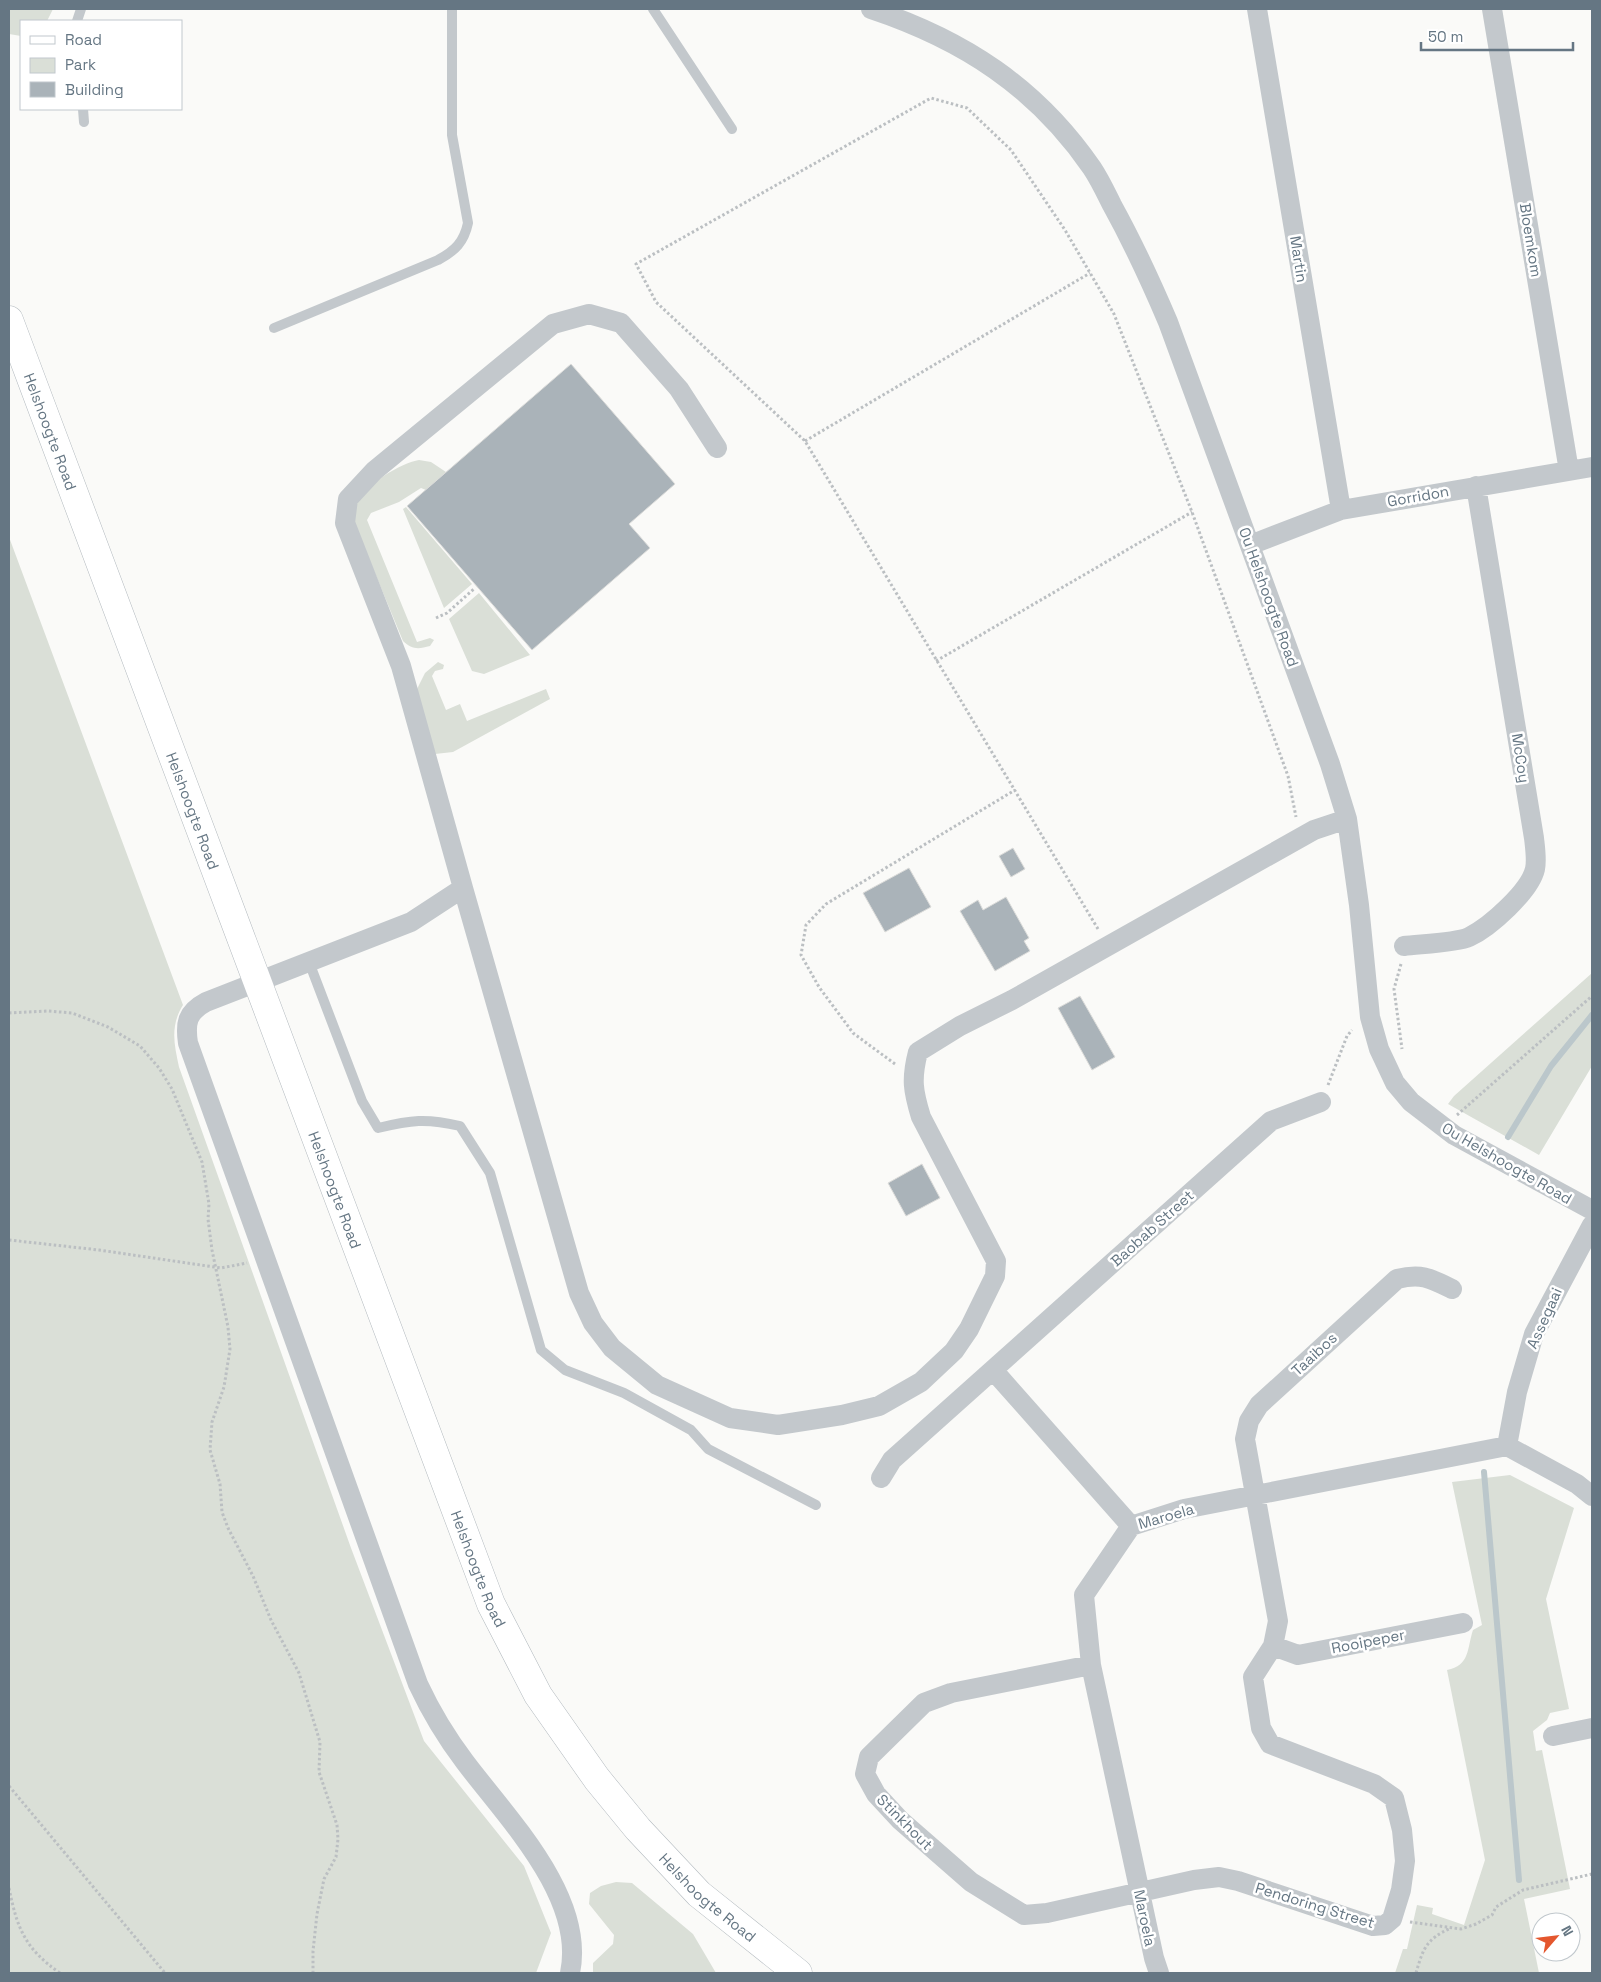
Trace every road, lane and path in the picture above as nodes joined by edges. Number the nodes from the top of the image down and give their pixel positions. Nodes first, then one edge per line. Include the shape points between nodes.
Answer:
1 (452, 9) edge
2 (653, 9) edge
3 (871, 9) edge
4 (1257, 9) edge
5 (1492, 9) edge
6 (83, 110) edge
7 (84, 122) dead end
8 (732, 129) dead end
9 (1090, 273) junction
10 (9, 320) edge
11 (274, 328) dead end
12 (805, 441) junction
13 (718, 448) dead end
14 (1592, 467) edge
15 (1569, 471) junction
16 (1476, 486) junction
17 (1341, 510) junction
18 (1192, 512) junction
19 (1250, 545) junction
20 (475, 588) dead end
21 (436, 618) dead end
22 (936, 661) junction
23 (1015, 790) junction
24 (1347, 819) junction
25 (1289, 844) junction
26 (463, 888) junction
27 (1107, 944) junction
28 (1404, 946) joint
29 (309, 962) junction
30 (257, 982) junction
31 (1592, 996) edge
32 (9, 1013) edge
33 (1356, 1024) dead end
34 (1403, 1055) dead end
35 (913, 1071) junction
36 (1321, 1102) joint
37 (1457, 1115) dead end
38 (1592, 1210) edge
39 (1592, 1225) edge
40 (9, 1240) edge
41 (265, 1259) junction
42 (215, 1268) junction
43 (1452, 1289) dead end
44 (993, 1370) junction
45 (1507, 1446) junction
46 (881, 1478) dead end
47 (1592, 1496) edge
48 (1255, 1497) junction
49 (816, 1505) dead end
50 (1131, 1526) junction
51 (1463, 1623) dead end
52 (1273, 1646) junction
53 (1091, 1665) junction
54 (1592, 1728) edge
55 (1553, 1736) dead end
56 (9, 1786) edge
57 (1592, 1874) edge
58 (9, 1888) edge
59 (1140, 1892) junction
60 (1392, 1919) junction
61 (1451, 1928) junction
62 (60, 1973) edge
63 (165, 1973) edge
64 (313, 1973) edge
65 (570, 1973) edge
66 (798, 1973) edge
67 (1159, 1973) edge
68 (1416, 1973) edge

1 - 11 lane via 452,135 468,223 465,236 456,249 438,260
2 - 8 lane
3 - 19 street, Ou Helshoogte Road via 912,23 990,64 1051,118 1092,169 1138,253 1168,322
4 - 17 street, Martin
5 - 15 street, Bloemkom
6 - 7 lane
9 - 12 path
9 - 12 path via 1011,150 967,108 931,98 636,264 656,302
9 - 18 path via 1114,314
10 - 30 main road, Helshoogte Road
12 - 22 path
13 - 26 street via 679,389 622,322 589,314 553,324 374,471 348,498 345,523 401,666
14 - 15 street, Gorridon
15 - 16 street, Gorridon
16 - 17 street, Gorridon
16 - 28 street, McCoy via 1534,838 1536,868 1528,885 1510,904 1468,938
17 - 19 street, Gorridon
18 - 22 path
18 - 25 path via 1288,776 1296,816
19 - 24 street, Ou Helshoogte Road
20 - 21 path via 447,613
22 - 23 path
23 - 27 path
23 - 35 path via 826,904 806,925 801,955 819,987 853,1033 889,1061
24 - 25 street via 1314,830
24 - 38 street, Ou Helshoogte Road via 1370,1018 1379,1049 1395,1083 1411,1102 1454,1135
25 - 27 street
26 - 29 street via 411,922
26 - 35 street via 580,1294 593,1323 612,1348 657,1386 722,1414 778,1426 879,1406 920,1382 954,1351 969,1329 995,1276 996,1262 922,1117 913,1092
27 - 35 street via 1012,1000 935,1040 918,1052
28 - 34 path via 1394,989
29 - 30 street
29 - 49 lane via 362,1101 378,1128 430,1119 460,1126 490,1173 541,1350 566,1370 624,1393 692,1430 708,1449
30 - 41 street via 196,1007 189,1014 186,1030
30 - 66 main road, Helshoogte Road via 491,1604 538,1695 597,1779 638,1829 699,1894
31 - 37 path
32 - 42 path via 48,1011 92,1019 140,1046 159,1068 172,1089 202,1162
33 - 36 path via 1346,1036
36 - 44 street, Baobab Street via 1271,1121
39 - 45 street, Assegaai via 1534,1334 1517,1392
40 - 42 path
41 - 42 path
41 - 65 street via 418,1684 436,1720 542,1860 562,1904 572,1941
42 - 64 path via 230,1349 224,1386 210,1434 222,1512 299,1673 320,1742 320,1772 337,1825 336,1857 324,1879 317,1914
43 - 48 street, Taaibos via 1415,1275 1397,1279 1259,1405 1249,1420 1245,1439
44 - 46 street, Baobab Street via 892,1460
44 - 50 street
45 - 47 street via 1577,1484
45 - 48 street, Maroela
48 - 50 street, Maroela via 1184,1509
48 - 52 street, Pendoring Street via 1278,1621
50 - 53 street, Maroela via 1084,1595
51 - 52 street, Rooipeper via 1298,1655
52 - 60 street, Pendoring Street via 1253,1677 1260,1728 1270,1744 1374,1784 1394,1798 1405,1861
53 - 59 street, Maroela
53 - 59 street, Stinkhout via 951,1694 924,1704 869,1757 865,1774 876,1794 923,1842 971,1882 1024,1915 1047,1913
54 - 55 street
56 - 63 path
57 - 61 path via 1522,1890 1476,1924 1461,1929
58 - 62 path via 21,1934 30,1947
59 - 60 street, Pendoring Street via 1219,1877 1263,1888 1373,1926 1385,1925
59 - 67 street, Maroela
60 - 61 path
61 - 68 path via 1434,1935 1423,1950

